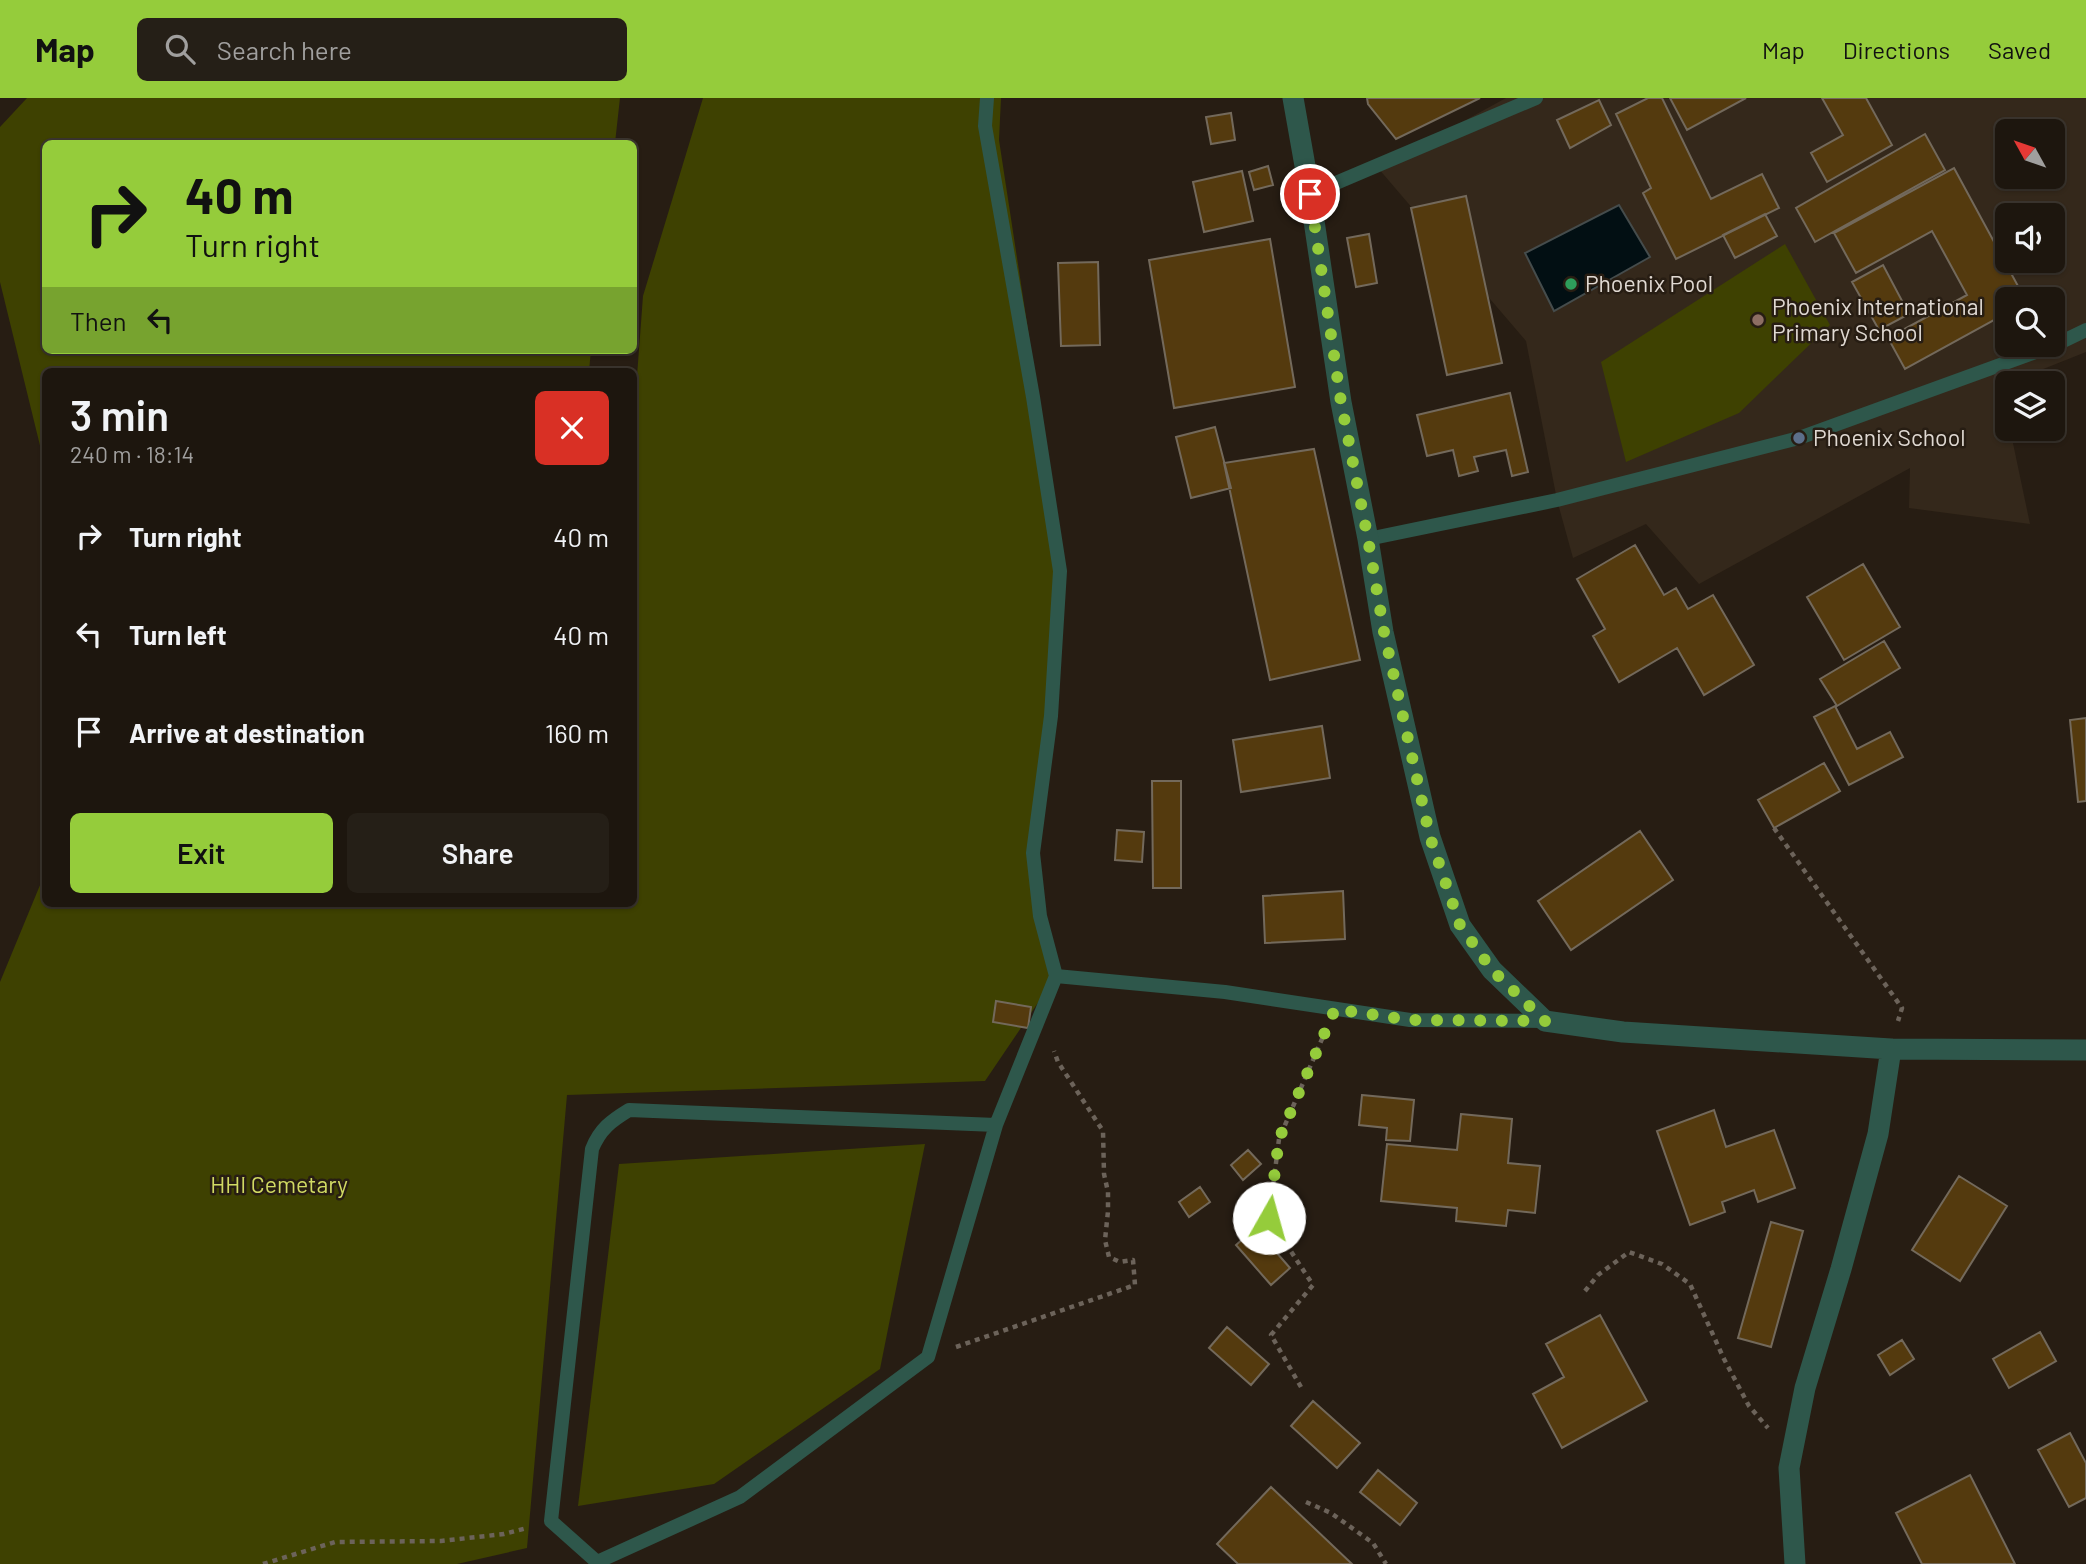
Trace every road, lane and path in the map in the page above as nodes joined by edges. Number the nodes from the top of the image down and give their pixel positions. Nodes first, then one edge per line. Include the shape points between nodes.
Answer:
1 (987, 98) edge
2 (1293, 98) edge
3 (1536, 98) edge
4 (1310, 194) junction
5 (2086, 330) edge
6 (1368, 539) junction
7 (1774, 828) dead end
8 (1056, 976) junction
9 (1335, 1009) junction
10 (1042, 1014) junction
11 (1545, 1021) junction
12 (1891, 1049) junction
13 (2086, 1050) edge
14 (996, 1125) junction
15 (1585, 1291) dead end
16 (928, 1357) junction
17 (1301, 1387) dead end
18 (1791, 1456) junction
19 (1306, 1502) dead end
20 (551, 1521) junction
21 (263, 1564) edge
22 (1386, 1564) edge
23 (1796, 1564) edge

1 - 8 lane via 985,125 1060,571 1051,716 1033,853 1040,916
2 - 4 street
3 - 4 lane
4 - 6 street via 1341,402
5 - 6 lane via 1799,438 1557,500
6 - 11 street via 1430,837 1460,925 1492,970
7 - 12 path via 1902,1008
8 - 9 lane via 1225,992
8 - 10 lane
9 - 11 lane via 1410,1020
9 - 17 path via 1279,1139 1269,1218 1313,1285 1271,1335
10 - 14 lane
10 - 16 path via 1058,1062 1103,1131 1108,1192 1105,1240 1109,1257 1120,1262 1133,1260 1135,1285
11 - 12 street via 1623,1032
12 - 13 street
12 - 18 street via 1878,1134 1805,1388
14 - 16 lane
14 - 20 lane via 629,1110 608,1122 592,1149
15 - 18 path via 1629,1252 1662,1264 1690,1284 1749,1406
16 - 20 lane via 740,1497 597,1562
18 - 23 street
19 - 22 path via 1331,1513 1373,1543
20 - 21 path via 504,1534 441,1542 335,1542

